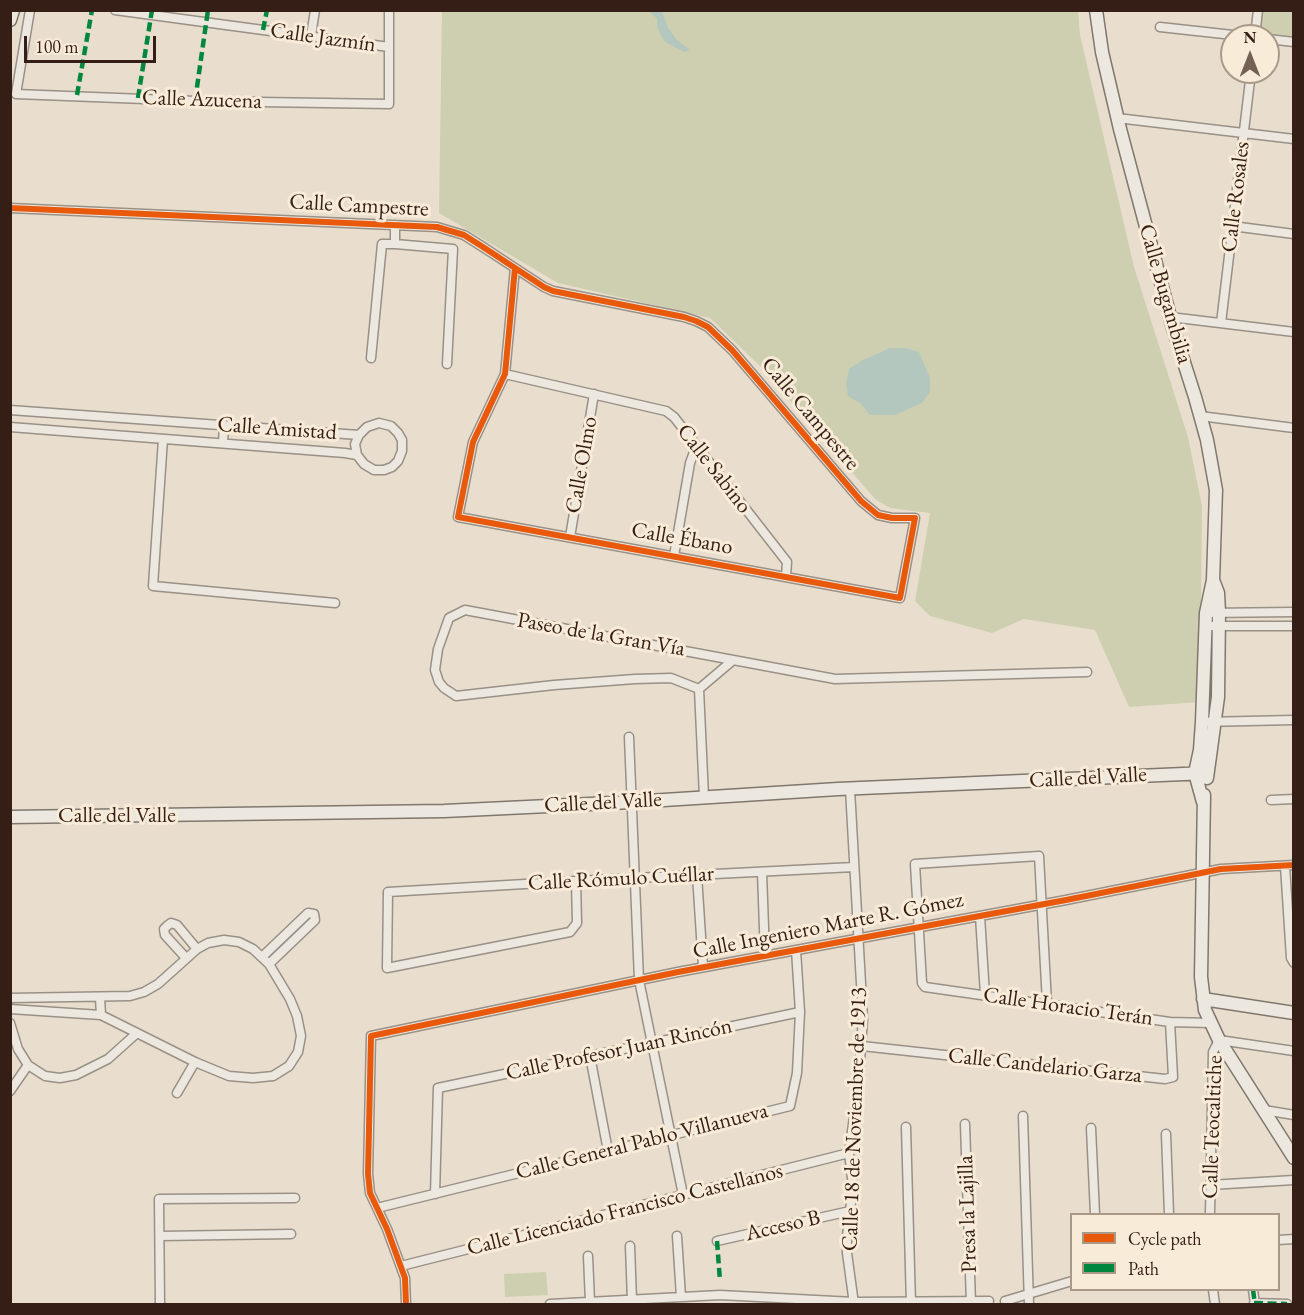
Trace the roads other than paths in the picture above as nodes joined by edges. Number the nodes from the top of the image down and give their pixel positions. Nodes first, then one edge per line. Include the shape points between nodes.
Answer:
1 (13, 10) edge
2 (30, 10) edge
3 (115, 10) edge
4 (315, 10) edge
5 (389, 10) edge
6 (1096, 10) edge
7 (10, 20) edge
8 (1160, 27) dead end
9 (1220, 34) edge
10 (311, 36) junction
11 (389, 47) junction
12 (1250, 84) edge
13 (1117, 118) junction
14 (1244, 133) junction
15 (1293, 139) edge
16 (10, 208) edge
17 (395, 225) junction
18 (1232, 226) junction
19 (1293, 234) edge
20 (395, 244) junction
21 (516, 268) junction
22 (1170, 317) junction
23 (1221, 323) junction
24 (1293, 332) edge
25 (371, 358) dead end
26 (447, 364) dead end
27 (505, 374) junction
28 (594, 394) junction
29 (10, 410) edge
30 (92, 416) junction
31 (1200, 416) junction
32 (224, 425) junction
33 (10, 427) edge
34 (1293, 428) edge
35 (90, 433) junction
36 (359, 435) junction
37 (163, 439) junction
38 (223, 443) junction
39 (696, 447) junction
40 (357, 455) junction
41 (570, 537) junction
42 (674, 556) junction
43 (786, 577) junction
44 (900, 598) joint
45 (335, 603) dead end
46 (1293, 612) edge
47 (1213, 619) junction
48 (1293, 626) edge
49 (732, 661) junction
50 (1087, 672) dead end
51 (699, 689) junction
52 (1293, 720) edge
53 (1202, 722) junction
54 (1215, 722) junction
55 (629, 737) dead end
56 (1201, 773) junction
57 (850, 789) junction
58 (704, 797) junction
59 (1293, 799) edge
60 (1271, 800) dead end
61 (632, 802) junction
62 (10, 817) edge
63 (1289, 866) edge
64 (854, 867) junction
65 (762, 872) junction
66 (1202, 873) junction
67 (698, 875) junction
68 (636, 878) junction
69 (576, 882) junction
70 (1041, 905) junction
71 (980, 916) junction
72 (918, 927) junction
73 (284, 936) junction
74 (859, 939) junction
75 (1292, 941) edge
76 (292, 943) junction
77 (197, 949) junction
78 (796, 950) junction
79 (765, 956) junction
80 (262, 957) junction
81 (186, 958) junction
82 (1293, 963) edge
83 (269, 964) junction
84 (703, 967) junction
85 (639, 980) junction
86 (985, 995) junction
87 (10, 998) edge
88 (100, 998) junction
89 (1203, 999) junction
90 (1047, 1003) junction
91 (10, 1009) edge
92 (800, 1012) junction
93 (1293, 1013) edge
94 (101, 1015) junction
95 (1170, 1022) junction
96 (10, 1023) edge
97 (1211, 1023) junction
98 (137, 1033) junction
99 (1219, 1040) junction
100 (652, 1043) junction
101 (862, 1046) junction
102 (1293, 1051) edge
103 (590, 1056) junction
104 (195, 1062) junction
105 (28, 1065) junction
106 (10, 1091) edge
107 (177, 1093) dead end
108 (1264, 1110) junction
109 (1293, 1115) edge
110 (1023, 1116) dead end
111 (965, 1124) dead end
112 (906, 1127) dead end
113 (1091, 1128) dead end
114 (1166, 1134) dead end
115 (671, 1135) junction
116 (608, 1151) junction
117 (849, 1153) junction
118 (1293, 1158) edge
119 (1293, 1180) edge
120 (1210, 1185) junction
121 (435, 1194) junction
122 (683, 1195) junction
123 (294, 1198) dead end
124 (377, 1208) junction
125 (850, 1211) junction
126 (1095, 1213) edge
127 (1169, 1213) edge
128 (1210, 1213) edge
129 (291, 1234) dead end
130 (160, 1236) junction
131 (677, 1236) dead end
132 (717, 1241) dead end
133 (630, 1246) dead end
134 (588, 1256) dead end
135 (400, 1266) junction
136 (1070, 1281) edge
137 (1028, 1294) junction
138 (681, 1297) junction
139 (632, 1300) junction
140 (720, 1300) edge
141 (664, 1301) edge
142 (781, 1301) edge
143 (989, 1301) dead end
144 (1005, 1301) dead end
145 (590, 1302) junction
146 (614, 1303) edge
147 (854, 1303) edge
148 (911, 1303) edge
149 (971, 1303) edge
150 (564, 1304) edge
151 (1255, 1304) edge
152 (160, 1305) edge
153 (406, 1305) edge
154 (550, 1305) edge
155 (1029, 1305) edge
156 (1287, 1305) edge

1 - 7 street
2 - 11 street, Calle Azucena via 16,94 389,104
3 - 10 street, Calle Jazmín
4 - 10 street
5 - 11 street
6 - 13 street, Calle Bugambilia
8 - 9 street
10 - 11 street, Calle Jazmín
12 - 14 street, Calle Rosales
13 - 14 street
13 - 22 street, Calle Bugambilia
14 - 15 street
14 - 18 street, Calle Rosales
16 - 17 street, Calle Campestre
17 - 20 street
17 - 21 street, Calle Campestre via 451,231
18 - 19 street
18 - 23 street, Calle Rosales
20 - 25 street via 381,244
20 - 26 street via 453,249
21 - 27 street
21 - 44 street, Calle Campestre via 553,291 684,317 708,327 861,501 878,515 915,518
22 - 23 street
22 - 31 street, Calle Bugambilia
23 - 24 street
27 - 28 street, Calle Sabino
27 - 41 street, Calle Ébano via 472,442 458,517
28 - 39 street, Calle Sabino via 666,411
28 - 41 street, Calle Olmo
29 - 30 street, Calle Amistad
30 - 32 street, Calle Amistad
30 - 35 street
31 - 34 street
31 - 47 street, Calle Bugambilia via 1216,490
32 - 36 street, Calle Amistad
32 - 38 street
33 - 35 street, Calle Amistad
35 - 37 street, Calle Amistad
36 - 40 street via 355,444
36 - 40 street, Calle Amistad via 379,423 391,426 402,440 402,451 398,461 384,470 374,470
37 - 38 street, Calle Amistad
37 - 45 street via 153,586
38 - 40 street, Calle Amistad
39 - 42 street
39 - 43 street, Calle Sabino via 787,562
41 - 42 street, Calle Ébano
42 - 43 street, Calle Ébano
43 - 44 street, Calle Ébano
46 - 47 street
47 - 48 street
47 - 53 street, Calle Bugambilia
47 - 54 street, Calle Bugambilia via 1218,698
49 - 50 street, Paseo de la Gran Vía via 836,679
49 - 51 street
49 - 51 street, Paseo de la Gran Vía via 465,610 449,618 435,670 439,682 456,696 635,679 671,678
51 - 58 street
52 - 54 street
53 - 54 street
53 - 56 street, Calle Bugambilia
54 - 56 street, Calle Bugambilia
55 - 61 street
56 - 57 street, Calle del Valle
56 - 66 street
57 - 58 street, Calle del Valle
57 - 64 street, Calle 18 de Noviembre de 1913
58 - 61 street, Calle del Valle
59 - 60 street
61 - 62 street, Calle del Valle via 444,811
61 - 68 street
63 - 66 street, Calle Ingeniero Marte R. Gómez
63 - 75 street
64 - 65 street, Calle Rómulo Cuéllar
64 - 74 street, Calle 18 de Noviembre de 1913
65 - 67 street, Calle Rómulo Cuéllar
65 - 79 street
66 - 70 street, Calle Ingeniero Marte R. Gómez
66 - 89 street
67 - 68 street, Calle Rómulo Cuéllar
67 - 84 street
68 - 69 street, Calle Rómulo Cuéllar
68 - 85 street
69 - 69 street, Calle Rómulo Cuéllar via 388,892 387,968 570,932 577,923
70 - 71 street, Calle Ingeniero Marte R. Gómez
70 - 72 street via 1039,856 915,864
70 - 90 street
71 - 72 street, Calle Ingeniero Marte R. Gómez
71 - 86 street
72 - 74 street, Calle Ingeniero Marte R. Gómez
72 - 86 street, Calle Horacio Terán via 925,987
73 - 76 street
73 - 76 street via 308,914 314,914 315,920
73 - 80 street
74 - 78 street, Calle Ingeniero Marte R. Gómez
74 - 101 street, Calle 18 de Noviembre de 1913
75 - 82 street
76 - 83 street
77 - 80 street via 208,943 231,941
77 - 81 street
77 - 81 street via 177,925 167,926 165,935
78 - 79 street, Calle Ingeniero Marte R. Gómez
78 - 92 street, Calle General Pablo Villanueva
79 - 84 street, Calle Ingeniero Marte R. Gómez
80 - 83 street
81 - 88 street via 144,992
83 - 104 street via 290,999 301,1036 298,1052 289,1066 273,1076 253,1078 229,1076
84 - 85 street, Calle Ingeniero Marte R. Gómez
85 - 100 street
85 - 124 street, Calle Ingeniero Marte R. Gómez via 371,1036 368,1174
86 - 90 street, Calle Horacio Terán
87 - 88 street
88 - 94 street
89 - 93 street
89 - 97 street
90 - 95 street, Calle Horacio Terán
91 - 94 street
92 - 100 street, Calle Profesor Juan Rincón
92 - 115 street, Calle General Pablo Villanueva via 797,1073 790,1106
94 - 98 street
95 - 97 street, Calle Horacio Terán
95 - 101 street, Calle Candelario Garza via 1173,1077 1165,1079
96 - 105 street
97 - 99 street
98 - 104 street
98 - 105 street via 108,1059 76,1075 45,1076
99 - 102 street
99 - 108 street
99 - 120 street, Calle Teocaltiche via 1213,1052
100 - 103 street, Calle Profesor Juan Rincón
100 - 115 street
101 - 117 street, Calle 18 de Noviembre de 1913
103 - 116 street
103 - 121 street, Calle Profesor Juan Rincón via 438,1088
104 - 107 street
105 - 106 street
108 - 109 street
108 - 118 street
110 - 137 street
111 - 149 street, Presa la Lajilla
112 - 148 street
113 - 126 street
114 - 127 street
115 - 116 street, Calle General Pablo Villanueva
115 - 122 street
116 - 121 street, Calle General Pablo Villanueva
117 - 122 street, Calle Licenciado Francisco Castellanos
117 - 125 street, Calle 18 de Noviembre de 1913 via 853,1186
119 - 120 street
120 - 128 street, Calle Teocaltiche
121 - 124 street, Calle General Pablo Villanueva
122 - 135 street, Calle Licenciado Francisco Castellanos
123 - 130 street via 159,1199
124 - 135 street
125 - 132 street, Acceso B
125 - 147 street, Calle 18 de Noviembre de 1913 via 847,1253
129 - 130 street
130 - 152 street
131 - 138 street
133 - 139 street
134 - 145 street
135 - 153 street via 405,1278
136 - 137 street
137 - 144 street
137 - 155 street
138 - 140 street
138 - 141 street
139 - 141 street
139 - 146 street
140 - 142 street
142 - 147 street
143 - 149 street
145 - 146 street
145 - 150 street
147 - 148 street
148 - 149 street
150 - 154 street
151 - 156 street

